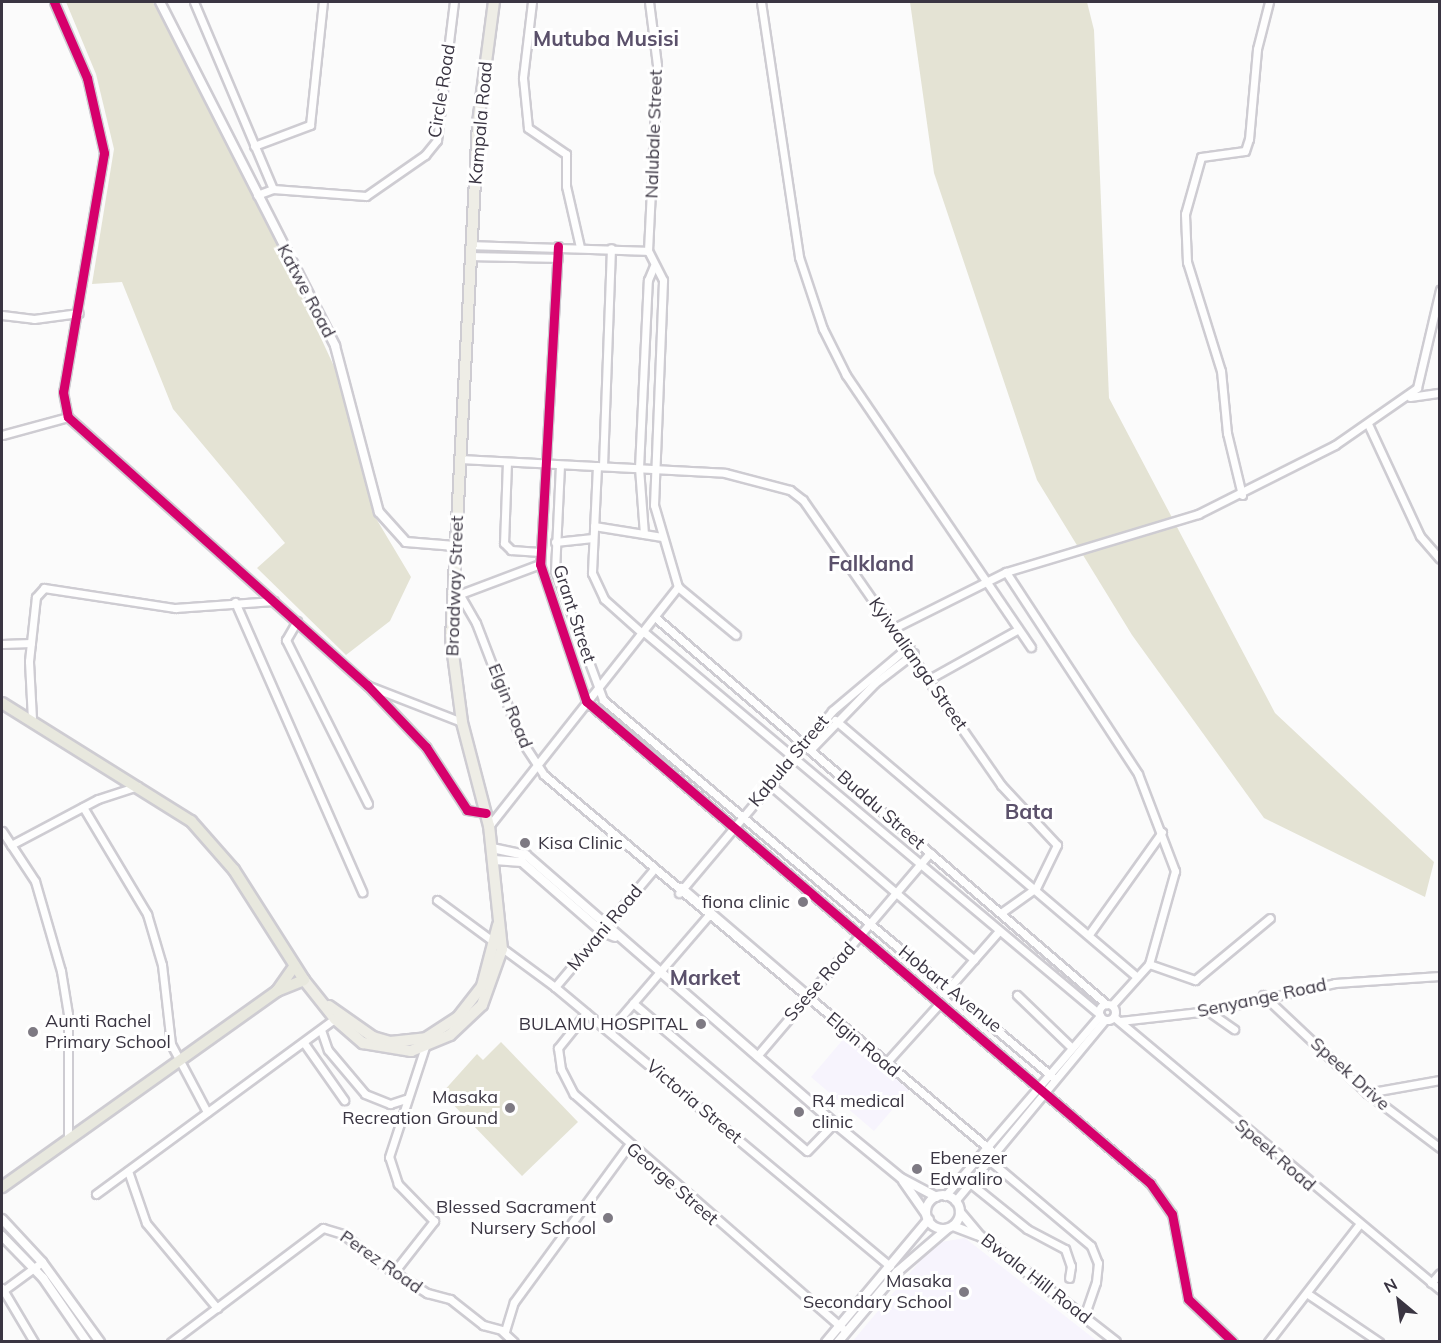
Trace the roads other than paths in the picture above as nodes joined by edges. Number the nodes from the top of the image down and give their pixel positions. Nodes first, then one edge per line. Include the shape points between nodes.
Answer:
1 (54, 2) edge
2 (160, 2) edge
3 (194, 2) edge
4 (323, 2) edge
5 (454, 2) edge
6 (494, 2) edge
7 (532, 2) edge
8 (649, 2) edge
9 (761, 2) edge
10 (1269, 2) edge
11 (254, 146) junction
12 (273, 189) junction
13 (257, 195) junction
14 (558, 246) junction
15 (580, 247) junction
16 (611, 248) junction
17 (472, 250) junction
18 (648, 251) junction
19 (558, 258) junction
20 (654, 266) junction
21 (1440, 290) edge
22 (79, 313) junction
23 (2, 315) edge
24 (1440, 393) edge
25 (1410, 397) junction
26 (68, 417) junction
27 (1368, 424) junction
28 (2, 435) edge
29 (460, 459) junction
30 (507, 462) junction
31 (547, 464) junction
32 (560, 465) junction
33 (600, 466) junction
34 (639, 468) junction
35 (653, 468) junction
36 (1242, 495) junction
37 (594, 526) junction
38 (644, 534) junction
39 (662, 537) junction
40 (593, 538) junction
41 (555, 542) junction
42 (455, 546) junction
43 (540, 552) junction
44 (1440, 559) edge
45 (540, 564) junction
46 (555, 570) junction
47 (1006, 572) junction
48 (541, 573) junction
49 (983, 582) junction
50 (453, 583) junction
51 (678, 586) junction
52 (463, 593) junction
53 (274, 601) junction
54 (235, 602) junction
55 (656, 618) junction
56 (297, 621) junction
57 (892, 629) junction
58 (1017, 630) junction
59 (643, 632) junction
60 (736, 635) dead end
61 (31, 643) junction
62 (2, 644) edge
63 (909, 646) junction
64 (1031, 647) dead end
65 (914, 653) junction
66 (930, 678) junction
67 (367, 685) junction
68 (596, 690) junction
69 (586, 701) junction
70 (2, 703) edge
71 (32, 719) junction
72 (835, 720) junction
73 (462, 722) junction
74 (803, 744) junction
75 (810, 750) junction
76 (792, 756) junction
77 (536, 764) junction
78 (769, 784) junction
79 (141, 785) junction
80 (368, 804) dead end
81 (83, 807) junction
82 (486, 813) junction
83 (741, 818) junction
84 (489, 826) junction
85 (733, 827) junction
86 (2, 831) edge
87 (1162, 832) junction
88 (11, 845) junction
89 (492, 848) junction
90 (930, 853) junction
91 (494, 860) junction
92 (920, 865) junction
93 (654, 869) junction
94 (1036, 888) junction
95 (681, 890) junction
96 (362, 892) dead end
97 (896, 893) junction
98 (437, 900) dead end
99 (1001, 913) junction
100 (708, 916) junction
101 (1270, 918) dead end
102 (869, 924) junction
103 (603, 928) junction
104 (999, 931) junction
105 (1090, 933) junction
106 (860, 936) junction
107 (499, 946) junction
108 (974, 960) junction
109 (1149, 964) junction
110 (294, 967) junction
111 (659, 973) junction
112 (1136, 976) junction
113 (1440, 976) edge
114 (304, 980) junction
115 (555, 987) junction
116 (948, 989) junction
117 (277, 991) junction
118 (1017, 995) dead end
119 (1263, 995) junction
120 (807, 997) junction
121 (633, 1003) junction
122 (940, 1003) junction
123 (1109, 1004) junction
124 (1208, 1011) junction
125 (586, 1013) junction
126 (1101, 1016) junction
127 (338, 1017) junction
128 (1117, 1019) junction
129 (1234, 1029) dead end
130 (321, 1030) junction
131 (609, 1031) junction
132 (427, 1043) junction
133 (304, 1044) junction
134 (1072, 1048) junction
135 (757, 1056) junction
136 (181, 1058) junction
137 (885, 1064) junction
138 (1052, 1077) junction
139 (1440, 1080) edge
140 (1044, 1087) junction
141 (1367, 1093) junction
142 (405, 1099) junction
143 (344, 1100) dead end
144 (207, 1112) junction
145 (834, 1123) junction
146 (68, 1140) junction
147 (628, 1146) junction
148 (1440, 1148) edge
149 (990, 1154) junction
150 (128, 1171) junction
151 (901, 1178) junction
152 (970, 1183) junction
153 (2, 1187) edge
154 (96, 1194) dead end
155 (940, 1196) junction
156 (956, 1201) junction
157 (960, 1212) junction
158 (927, 1216) junction
159 (2, 1219) edge
160 (1358, 1226) junction
161 (950, 1227) junction
162 (2, 1236) edge
163 (980, 1236) junction
164 (38, 1265) junction
165 (890, 1266) junction
166 (394, 1272) junction
167 (1440, 1273) edge
168 (1069, 1278) dead end
169 (1431, 1283) junction
170 (3, 1289) edge
171 (1440, 1290) edge
172 (1308, 1294) junction
173 (217, 1308) junction
174 (1084, 1317) junction
175 (843, 1329) junction
176 (502, 1331) junction
177 (34, 1341) edge
178 (87, 1341) edge
179 (100, 1341) edge
180 (171, 1341) edge
181 (514, 1341) edge
182 (826, 1341) edge
183 (838, 1341) edge
184 (1116, 1341) edge
185 (1233, 1341) edge
186 (1268, 1341) edge
187 (1379, 1341) edge

1 - 22 street via 87,78 102,131
2 - 13 street, Katwe Road
3 - 11 street
4 - 11 street via 310,125
5 - 12 street, Circle Road via 432,148 366,196
6 - 17 main road, Kampala Road via 478,123
7 - 15 street via 523,78 528,128 566,154 566,186
8 - 18 street, Nalubale Street via 657,65
9 - 49 street via 799,257 823,329 846,375
10 - 36 street via 1257,49 1245,151 1201,157 1185,214 1187,261 1221,371 1227,433
11 - 12 street
12 - 13 street, Circle Road
13 - 42 street, Katwe Road via 344,368 379,512 406,542
14 - 15 street
14 - 17 street
14 - 19 street, Grant Street
15 - 16 street
16 - 18 street
16 - 33 street
17 - 19 street
17 - 29 main road, Broadway Street
18 - 20 street, Nalubale Street
19 - 31 street, Grant Street
20 - 34 street via 648,280
20 - 35 street, Nalubale Street via 663,280
21 - 25 street via 1421,378
22 - 23 street via 34,319
22 - 26 street via 63,392
24 - 25 street
25 - 27 street
26 - 28 street
26 - 53 street
27 - 36 street
27 - 44 street via 1420,536
29 - 30 street, Kyiwalianga Street
29 - 42 main road, Broadway Street
30 - 31 street, Kyiwalianga Street
30 - 43 street via 504,543 511,550
31 - 32 street, Kyiwalianga Street
31 - 43 street, Grant Street
32 - 33 street, Kyiwalianga Street
32 - 41 street, Grant Street
33 - 34 street, Kyiwalianga Street
33 - 37 street
34 - 35 street, Kyiwalianga Street
34 - 38 street
35 - 39 street, Nalubale Street
35 - 57 street, Kyiwalianga Street via 741,475 790,490 823,523
36 - 47 street via 1198,514
37 - 38 street
37 - 40 street
38 - 39 street
39 - 51 street, Nalubale Street
40 - 41 street
40 - 59 street via 592,573 601,592
41 - 46 street, Grant Street
42 - 50 main road, Broadway Street
43 - 45 street, Grant Street
45 - 48 street, Grant Street
45 - 52 street
46 - 48 street
46 - 68 street, Grant Street
47 - 49 street
47 - 87 street via 1138,774
48 - 69 street, Grant Street
49 - 57 street
49 - 58 street
50 - 52 street, Elgin Road
50 - 73 main road, Broadway Street via 452,657
51 - 55 street
51 - 60 street
52 - 77 street, Elgin Road via 520,740
53 - 54 street
53 - 56 street
54 - 61 street via 175,608 44,588 36,597
54 - 96 street
55 - 59 street
55 - 74 street, Buddu Street
56 - 67 street
56 - 80 street via 286,640
57 - 63 street, Kyiwalianga Street
58 - 64 street
58 - 66 street
59 - 68 street
59 - 76 street
61 - 62 street
61 - 71 street
63 - 65 street, Kyiwalianga Street
63 - 74 street, Kabula Street via 838,704
65 - 66 street, Kyiwalianga Street
65 - 72 street
66 - 94 street, Kyiwalianga Street via 1001,785 1058,845
67 - 73 street
67 - 82 street via 426,747 467,810
68 - 69 street
68 - 83 street, Hobart Avenue
69 - 77 street
69 - 85 street, Hobart Avenue
70 - 71 highway
71 - 79 highway
72 - 75 street
72 - 94 street
73 - 82 main road, Broadway Street
74 - 75 street, Buddu Street
74 - 76 street, Kabula Street
75 - 90 street, Buddu Street
76 - 78 street, Kabula Street
76 - 92 street
77 - 84 street
77 - 93 street, Elgin Road
78 - 83 street, Kabula Street
78 - 97 street
79 - 81 street
79 - 110 highway via 213,843
81 - 88 street
81 - 136 street via 147,914 162,965 171,1044
82 - 84 main road, Broadway Street
83 - 85 street, Kabula Street
83 - 102 street, Hobart Avenue
84 - 89 main road, Broadway Street
85 - 95 street, Kabula Street
85 - 106 street, Hobart Avenue
86 - 88 street
87 - 105 street
87 - 109 street via 1175,871
88 - 146 street via 34,881 61,971 68,1014
89 - 91 main road, Broadway Street
89 - 103 street via 526,855
90 - 92 street, Ssese Road
90 - 99 street, Buddu Street
91 - 103 street via 522,862
91 - 107 main road, Broadway Street
92 - 97 street, Ssese Road
92 - 104 street
93 - 95 street, Elgin Road
93 - 103 street, Mwani Road
94 - 99 street, Kyiwalianga Street
94 - 105 street
95 - 100 street, Elgin Road
95 - 120 street, Elgin Road
97 - 102 street, Ssese Road
97 - 108 street
98 - 107 street, Victoria Street
99 - 123 street, Buddu Street
100 - 111 street
100 - 120 street, Elgin Road
101 - 109 street via 1195,980
102 - 106 street, Ssese Road
102 - 116 street, Hobart Avenue
103 - 111 street
103 - 115 street, Mwani Road
104 - 108 street
104 - 126 street
105 - 112 street
106 - 120 street, Ssese Road
106 - 122 street, Hobart Avenue
107 - 115 street, Victoria Street
107 - 132 main road, Broadway Street via 478,1001 450,1035
108 - 116 street
109 - 112 street
110 - 114 highway
110 - 117 highway
111 - 121 street
111 - 135 street
112 - 123 street
113 - 119 street, Senyange Road via 1335,982
114 - 117 highway
114 - 127 main road, Broadway Street
115 - 125 street, Victoria Street
116 - 138 street, Hobart Avenue
117 - 136 highway
118 - 134 street
119 - 124 street, Senyange Road
119 - 141 street, Speek Drive
120 - 135 street, Ssese Road
120 - 137 street, Elgin Road
121 - 131 street
121 - 145 street via 807,1150
122 - 137 street
122 - 140 street, Hobart Avenue
123 - 126 street
123 - 128 street
124 - 128 street, Senyange Road
124 - 129 street
125 - 131 street, Victoria Street
125 - 147 street, George Street via 558,1048 561,1069 574,1094
126 - 128 street, Senyange Road
126 - 134 street
126 - 138 street
127 - 130 street
127 - 132 main road, Broadway Street via 377,1049
128 - 160 street, Speek Road
130 - 133 street
130 - 142 street via 328,1050 365,1094 390,1104
131 - 165 street, Victoria Street
132 - 142 street
133 - 143 street
133 - 144 street
134 - 138 street
135 - 145 street
136 - 144 street
136 - 146 highway
137 - 149 street, Elgin Road
138 - 140 street
139 - 141 street
140 - 149 street
140 - 185 street, Hobart Avenue via 1160,1196 1176,1231 1188,1299
141 - 148 street, Speek Drive
142 - 166 street via 390,1166 398,1184 434,1221
144 - 150 street
145 - 151 street
146 - 153 highway
147 - 175 street, George Street
147 - 176 street via 514,1302
149 - 152 street
149 - 155 street
149 - 174 street, Elgin Road via 1091,1246 1098,1263
150 - 154 street
150 - 173 street via 146,1222
151 - 155 street
151 - 158 street
152 - 156 street
152 - 168 street via 1027,1229 1065,1249 1071,1266
155 - 156 street
155 - 158 street
156 - 157 street, Bwala Hill Road
157 - 161 street
157 - 163 street, Bwala Hill Road
158 - 161 street
158 - 165 street
159 - 164 street
160 - 169 street, Speek Road
160 - 172 street
161 - 163 street
161 - 175 street via 897,1272
162 - 164 street
163 - 174 street, Bwala Hill Road
164 - 170 street
164 - 178 street
164 - 179 street
165 - 175 street
166 - 173 street, Perez Road via 343,1234 322,1227
166 - 176 street, Perez Road
167 - 169 street
169 - 171 street, Speek Road
170 - 177 street
172 - 186 street
172 - 187 street
173 - 180 street, Perez Road
174 - 184 street, Bwala Hill Road
175 - 182 street
175 - 183 street
176 - 181 street, Perez Road

